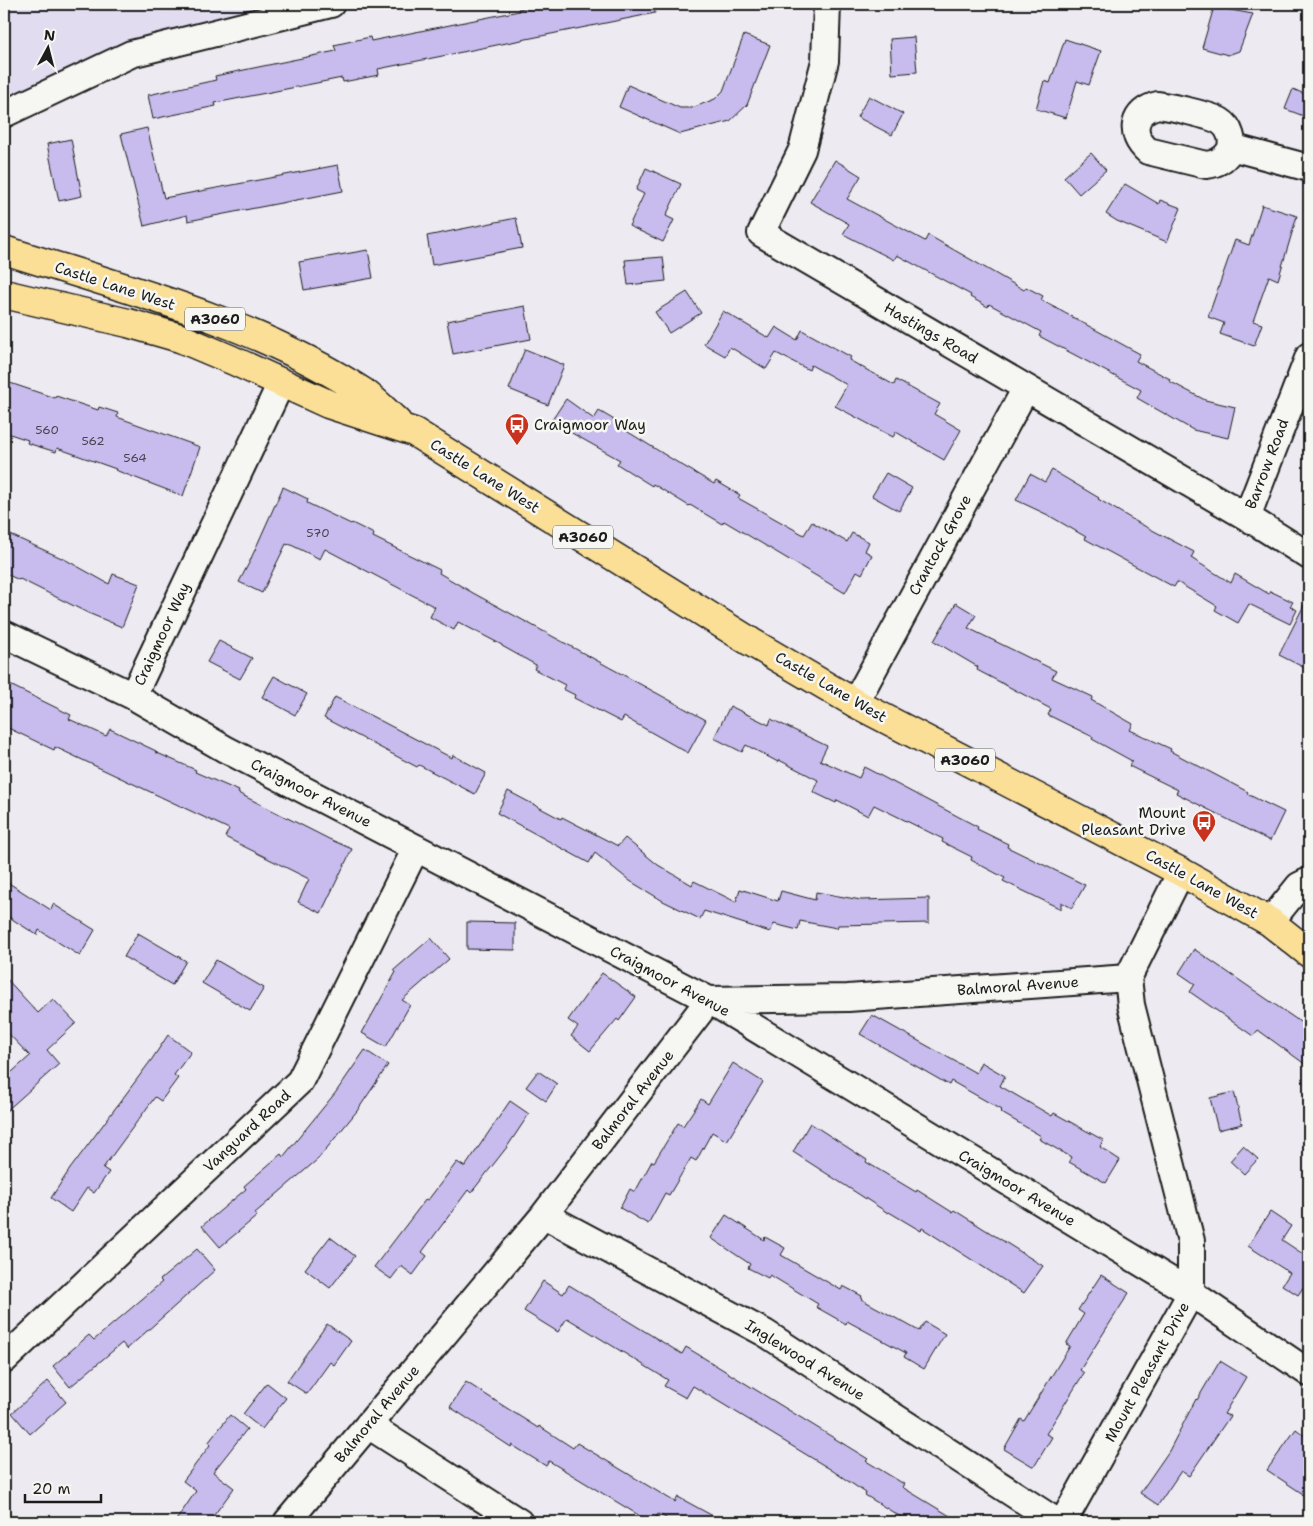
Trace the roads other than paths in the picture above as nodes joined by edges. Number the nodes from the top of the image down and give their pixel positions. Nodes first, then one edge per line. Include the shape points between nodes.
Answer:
1 (331, 4) edge
2 (827, 4) edge
3 (4, 114) edge
4 (1231, 147) dead end
5 (1309, 168) edge
6 (4, 250) edge
7 (4, 294) edge
8 (1309, 356) edge
9 (281, 383) junction
10 (1026, 388) junction
11 (405, 429) junction
12 (1246, 517) junction
13 (1309, 556) edge
14 (4, 634) edge
15 (133, 696) junction
16 (855, 703) junction
17 (416, 848) junction
18 (1181, 872) junction
19 (1309, 881) edge
20 (1270, 922) junction
21 (1309, 953) edge
22 (1128, 978) junction
23 (709, 1000) junction
24 (544, 1215) junction
25 (1191, 1294) junction
26 (4, 1360) edge
27 (1309, 1373) edge
28 (368, 1425) junction
29 (288, 1522) edge
30 (519, 1522) edge
31 (1057, 1522) edge
32 (1063, 1522) edge

1 - 3 street via 131,54
2 - 10 street, Hastings Road via 825,61 802,150 761,233
4 - 5 street
6 - 11 main road, Castle Lane West / A3060 via 248,331 298,354 365,393
7 - 9 main road, Castle Lane West / A3060 via 128,322 180,338
8 - 12 street, Barrow Road
9 - 11 main road, Castle Lane West / A3060 via 328,404
9 - 15 street, Craigmoor Way
10 - 12 street, Hastings Road
10 - 16 street, Crantock Grove
11 - 16 main road, Castle Lane West / A3060
12 - 13 street, Hastings Road
14 - 15 street, Craigmoor Avenue
15 - 17 street, Craigmoor Avenue via 225,749
16 - 18 main road, Castle Lane West / A3060
17 - 23 street, Craigmoor Avenue
17 - 26 street, Vanguard Road via 300,1081
18 - 20 main road, Castle Lane West / A3060
18 - 22 street
19 - 20 street, Castle Lane West via 1298,886
20 - 21 main road, Castle Lane West / A3060
22 - 23 street, Balmoral Avenue via 848,998
22 - 25 street, Mount Pleasant Drive via 1131,1005 1191,1241
23 - 24 street, Balmoral Avenue
23 - 25 street, Craigmoor Avenue
24 - 28 street, Balmoral Avenue
24 - 31 street, Inglewood Avenue via 765,1333
25 - 27 street, Craigmoor Avenue
25 - 32 street, Mount Pleasant Drive
28 - 29 street, Balmoral Avenue
28 - 30 street

